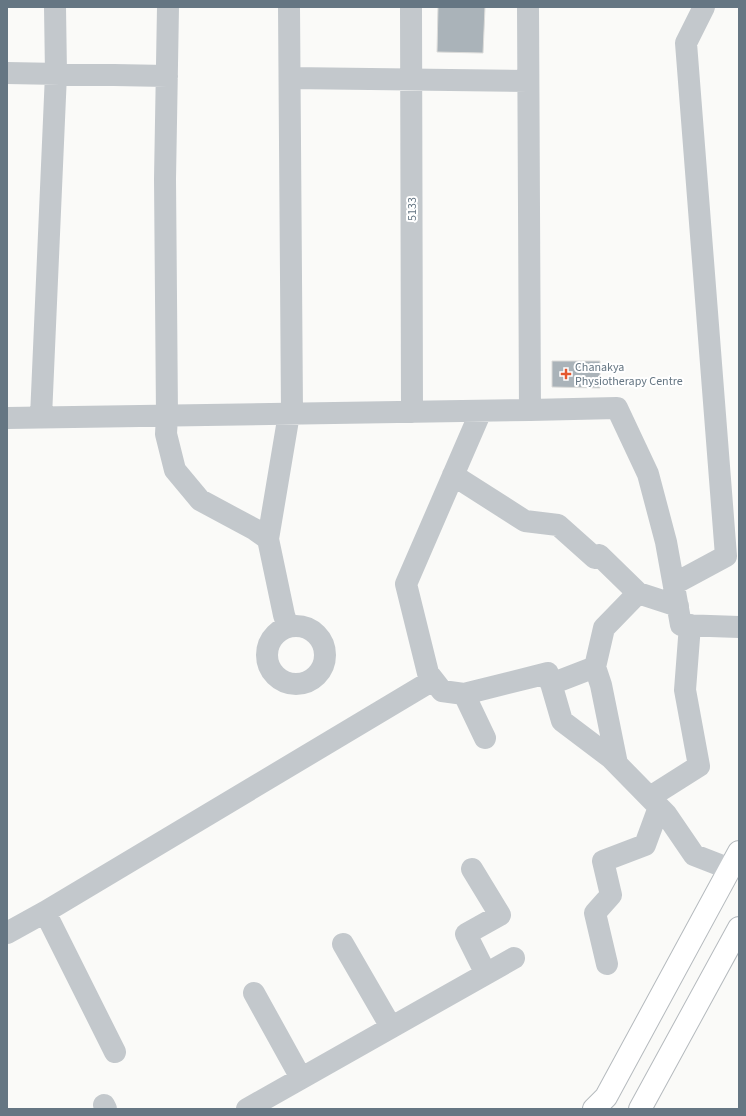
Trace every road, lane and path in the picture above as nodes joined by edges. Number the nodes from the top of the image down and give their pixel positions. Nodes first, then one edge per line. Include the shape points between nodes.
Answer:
1 (55, 7) edge
2 (168, 7) edge
3 (289, 7) edge
4 (410, 7) edge
5 (528, 7) edge
6 (704, 7) edge
7 (7, 73) edge
8 (56, 74) junction
9 (167, 76) junction
10 (290, 78) junction
11 (411, 80) junction
12 (528, 81) junction
13 (530, 410) junction
14 (481, 411) junction
15 (412, 412) junction
16 (291, 414) junction
17 (167, 415) junction
18 (41, 417) junction
19 (7, 418) edge
20 (453, 475) junction
21 (268, 539) junction
22 (732, 557) edge
23 (674, 584) junction
24 (638, 593) junction
25 (678, 606) junction
26 (690, 625) junction
27 (288, 627) dead end
28 (739, 627) edge
29 (595, 667) junction
30 (433, 680) junction
31 (551, 684) junction
32 (464, 694) junction
33 (485, 738) dead end
34 (617, 764) junction
35 (654, 802) junction
36 (734, 860) edge
37 (472, 869) dead end
38 (45, 912) junction
39 (739, 928) edge
40 (7, 933) edge
41 (343, 944) dead end
42 (514, 958) dead end
43 (607, 964) dead end
44 (486, 974) junction
45 (254, 993) dead end
46 (391, 1027) junction
47 (115, 1052) dead end
48 (301, 1078) junction
49 (247, 1109) edge
50 (594, 1109) edge
51 (640, 1109) edge

1 - 8 street
2 - 9 street
3 - 10 street
4 - 11 street, 5133
5 - 12 street
6 - 22 street via 686,43
7 - 8 street
8 - 9 street
8 - 18 street
9 - 17 street
10 - 11 street
10 - 16 street
11 - 12 street
11 - 15 street, 5133
12 - 13 street
13 - 14 street
13 - 23 street via 617,408 648,474
14 - 15 street
14 - 20 street
15 - 16 street
16 - 17 street
16 - 21 street
17 - 18 street
17 - 21 street via 166,434 175,470 200,500
18 - 19 street
20 - 24 street via 525,521 558,525 595,558 599,555
20 - 30 street via 406,584 428,673
21 - 27 street
22 - 23 street
23 - 25 street
24 - 25 street
24 - 29 street via 604,628
25 - 26 street via 681,625
26 - 28 street
26 - 35 street via 685,690 699,766
29 - 31 street
29 - 34 street
30 - 32 street via 442,691
30 - 38 street
31 - 32 street via 548,673
31 - 34 street via 562,721
32 - 33 street
34 - 35 street
35 - 36 street via 666,814 694,855
35 - 43 street via 645,845 603,861 611,895 595,913
36 - 50 main road via 606,1096
37 - 44 street via 500,915 466,934
38 - 40 street
38 - 47 street
39 - 51 main road
41 - 46 street
42 - 44 street
44 - 46 street
45 - 48 street
46 - 48 street
48 - 49 street

